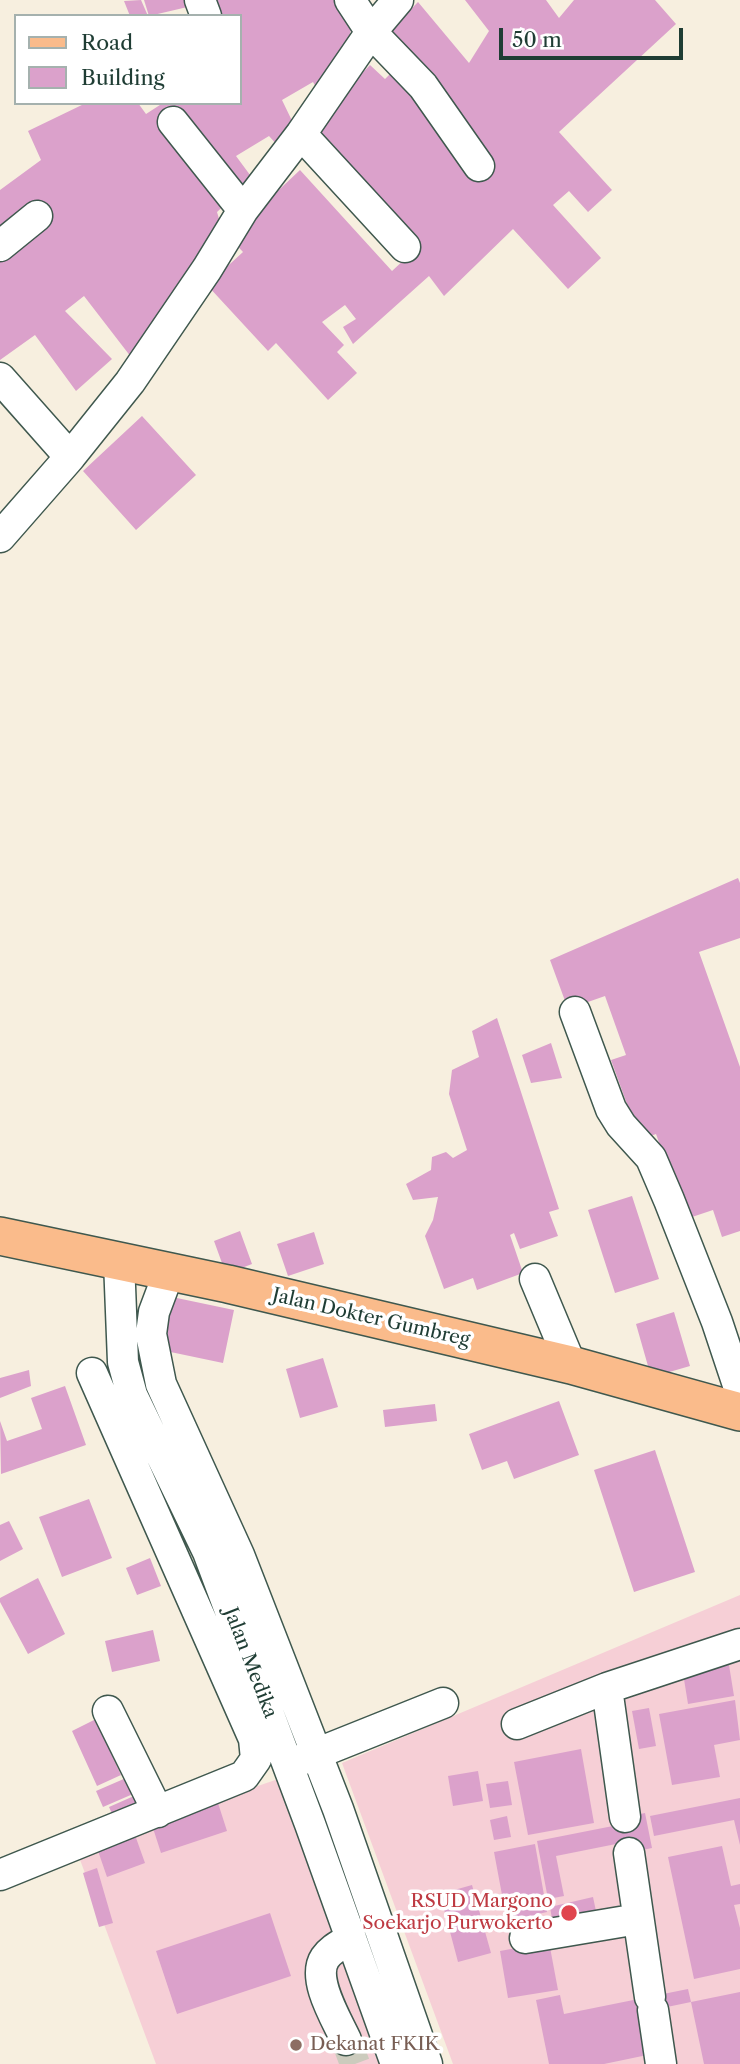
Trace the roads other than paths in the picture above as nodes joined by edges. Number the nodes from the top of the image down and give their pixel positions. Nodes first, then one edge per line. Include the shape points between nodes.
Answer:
1 (349, 0) edge
2 (398, 0) edge
3 (371, 32) junction
4 (173, 122) dead end
5 (301, 134) junction
6 (479, 166) dead end
7 (243, 210) junction
8 (37, 216) dead end
9 (0, 246) edge
10 (405, 247) dead end
11 (0, 378) edge
12 (70, 457) junction
13 (0, 537) edge
14 (575, 1012) dead end
15 (0, 1236) edge
16 (119, 1261) junction
17 (169, 1272) junction
18 (535, 1279) dead end
19 (571, 1365) junction
20 (92, 1373) dead end
21 (161, 1384) junction
22 (740, 1391) edge
23 (132, 1395) junction
24 (740, 1412) edge
25 (740, 1644) edge
26 (607, 1688) junction
27 (443, 1703) dead end
28 (108, 1711) dead end
29 (517, 1724) dead end
30 (301, 1760) junction
31 (158, 1812) junction
32 (625, 1817) dead end
33 (629, 1853) dead end
34 (0, 1875) edge
35 (638, 1919) junction
36 (351, 1938) junction
37 (525, 1938) dead end
38 (346, 2040) tunnel mouth
39 (396, 2064) edge
40 (427, 2064) edge
41 (661, 2064) edge

1 - 3 street
2 - 3 street
3 - 5 street
3 - 6 street via 423,86
4 - 7 street
5 - 7 street
5 - 10 street
7 - 12 street via 130,382
8 - 9 street
11 - 12 street
12 - 13 street
14 - 22 street via 611,1110 651,1158 670,1200
15 - 16 main road, Jalan Dokter Gumbreg
16 - 17 main road, Jalan Dokter Gumbreg
16 - 23 street, Jalan Medika via 123,1362
17 - 19 main road, Jalan Dokter Gumbreg
17 - 21 street, Jalan Medika via 151,1334
18 - 19 street
19 - 24 main road, Jalan Dokter Gumbreg
20 - 31 street via 256,1751 253,1766 244,1776
21 - 23 street
21 - 30 street, Jalan Medika via 239,1555
23 - 30 street, Jalan Medika
25 - 26 street
26 - 29 street
26 - 32 street
27 - 30 street
28 - 31 street
30 - 36 street, Jalan Medika
30 - 40 street, Jalan Medika via 338,1809
31 - 34 street
33 - 35 street
35 - 37 street
35 - 41 street
36 - 38 street via 331,1951 320,1969 322,1987
36 - 39 street, Jalan Medika

